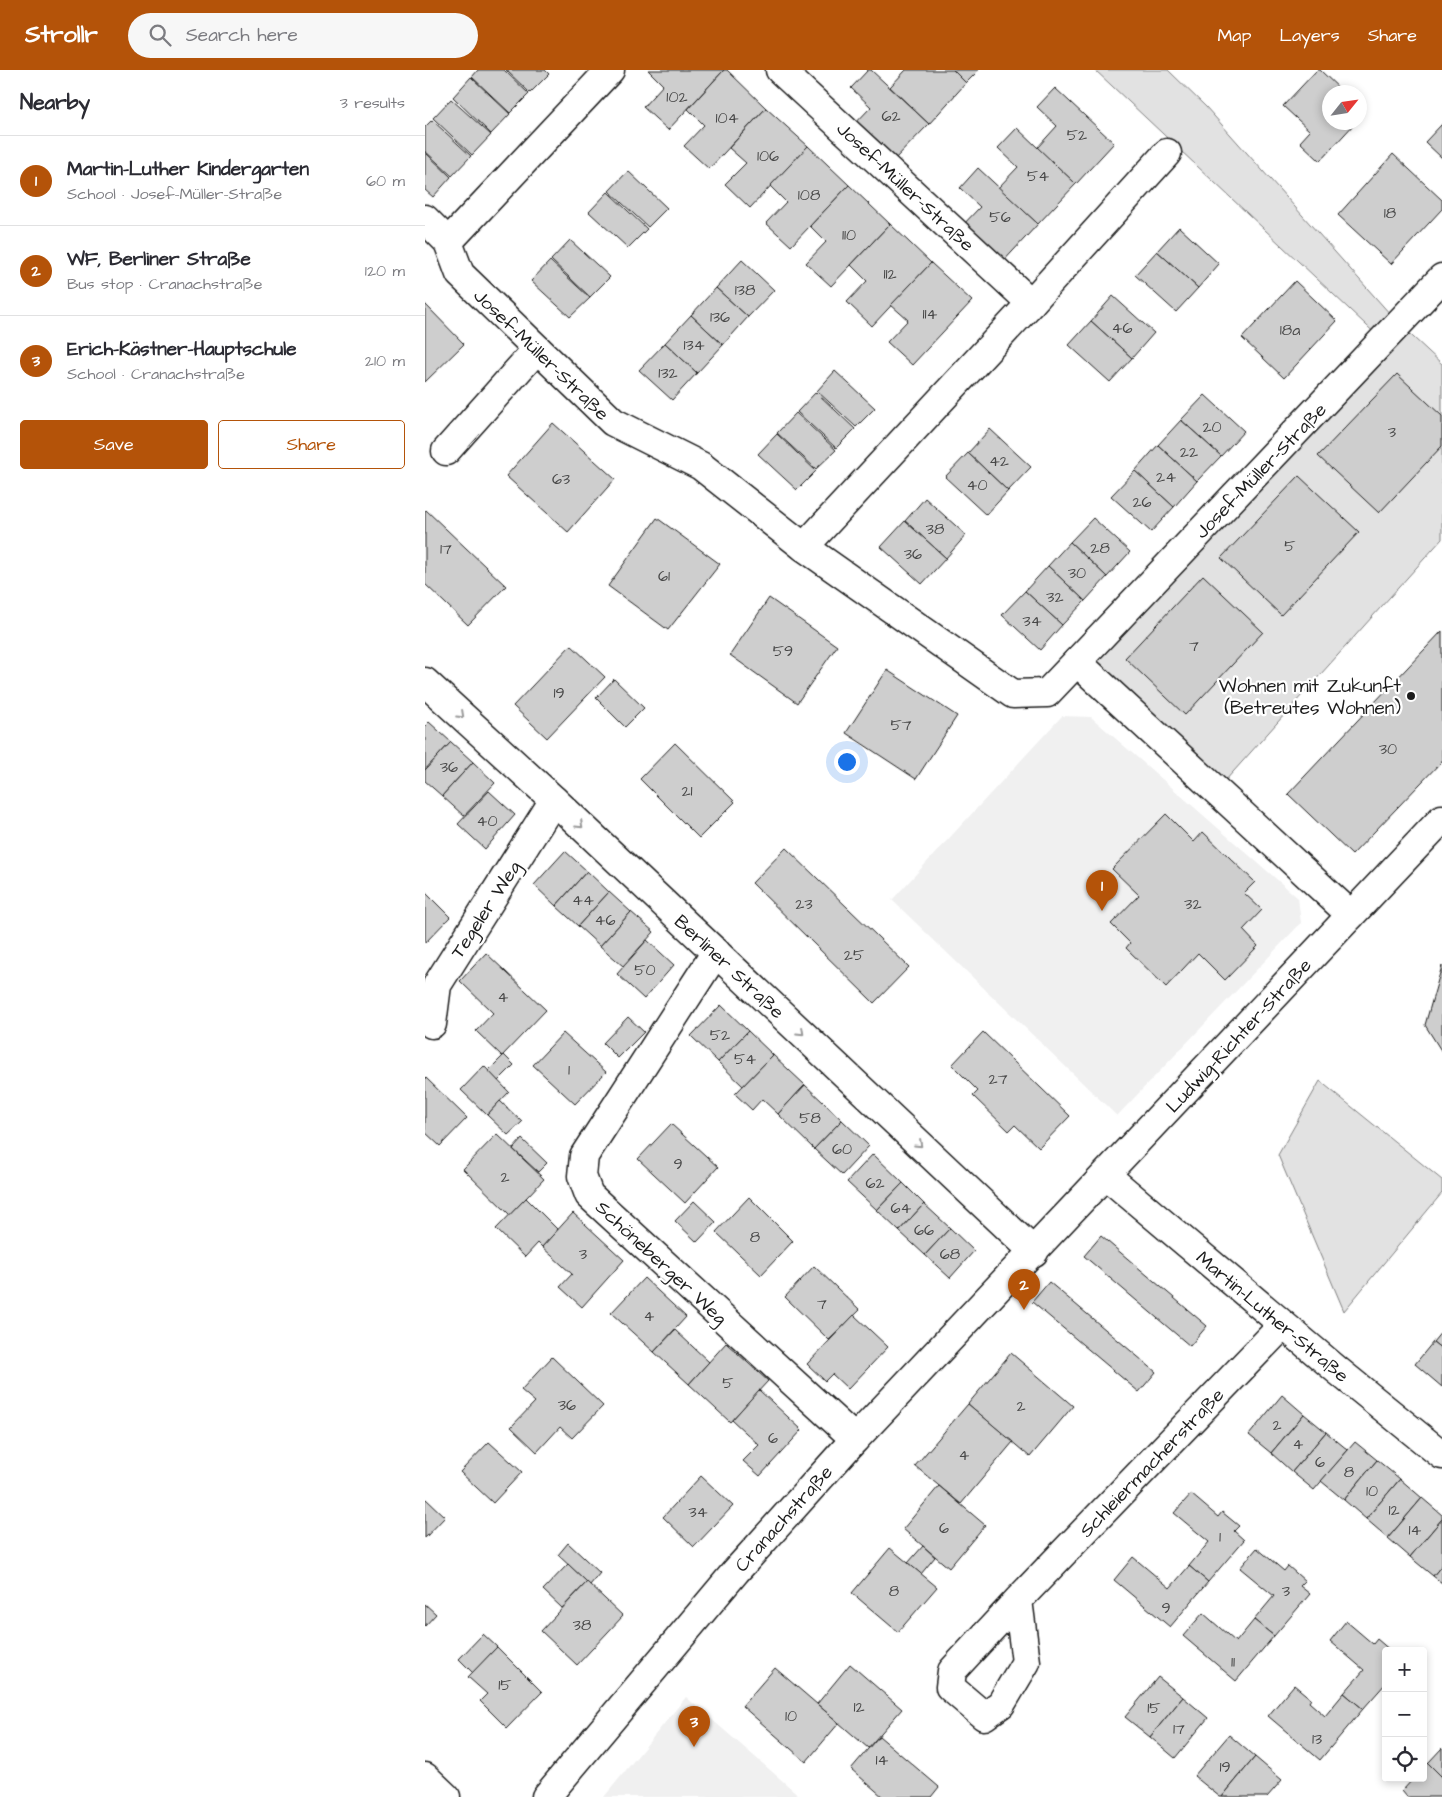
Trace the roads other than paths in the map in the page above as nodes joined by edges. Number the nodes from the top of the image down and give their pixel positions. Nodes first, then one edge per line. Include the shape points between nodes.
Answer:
1 (610, 70) edge
2 (780, 70) edge
3 (1167, 153) dead end
4 (425, 219) edge
5 (448, 242) junction
6 (1442, 278) edge
7 (1031, 303) junction
8 (537, 350) junction
9 (446, 452) dead end
10 (804, 547) junction
11 (1077, 662) junction
12 (425, 682) edge
13 (554, 800) junction
14 (1442, 820) edge
15 (1351, 914) junction
16 (716, 952) junction
17 (432, 1024) dead end
18 (1107, 1176) junction
19 (1034, 1252) junction
20 (1283, 1325) junction
21 (855, 1439) junction
22 (1442, 1455) edge
23 (1018, 1600) dead end
24 (425, 1777) edge
25 (446, 1797) edge
26 (546, 1797) edge

1 - 5 street
2 - 7 street, Josef-Müller-Straße
3 - 7 street
4 - 5 street, Josef-Müller-Straße
5 - 8 street, Josef-Müller-Straße via 459,274
6 - 11 street, Josef-Müller-Straße
7 - 10 street
8 - 9 street
8 - 10 street, Josef-Müller-Straße via 613,422 701,466
10 - 11 street, Josef-Müller-Straße via 1013,694 1047,693
11 - 15 street
12 -> 13 street, Berliner Straße
13 -> 16 street, Berliner Straße via 688,914
13 - 17 street, Tegeler Weg via 437,985
14 - 15 street, Ludwig-Richter-Straße
15 - 18 street, Ludwig-Richter-Straße
16 -> 19 street, Berliner Straße via 866,1083
16 - 21 street, Schöneberger Weg via 584,1156 582,1176 589,1195
18 - 19 street, Ludwig-Richter-Straße
18 - 20 street, Martin-Luther-Straße
19 - 21 street, Cranachstraße
20 - 22 street, Martin-Luther-Straße
20 - 23 street, Schleiermacherstraße
21 - 26 street, Cranachstraße via 735,1571
24 - 25 street

